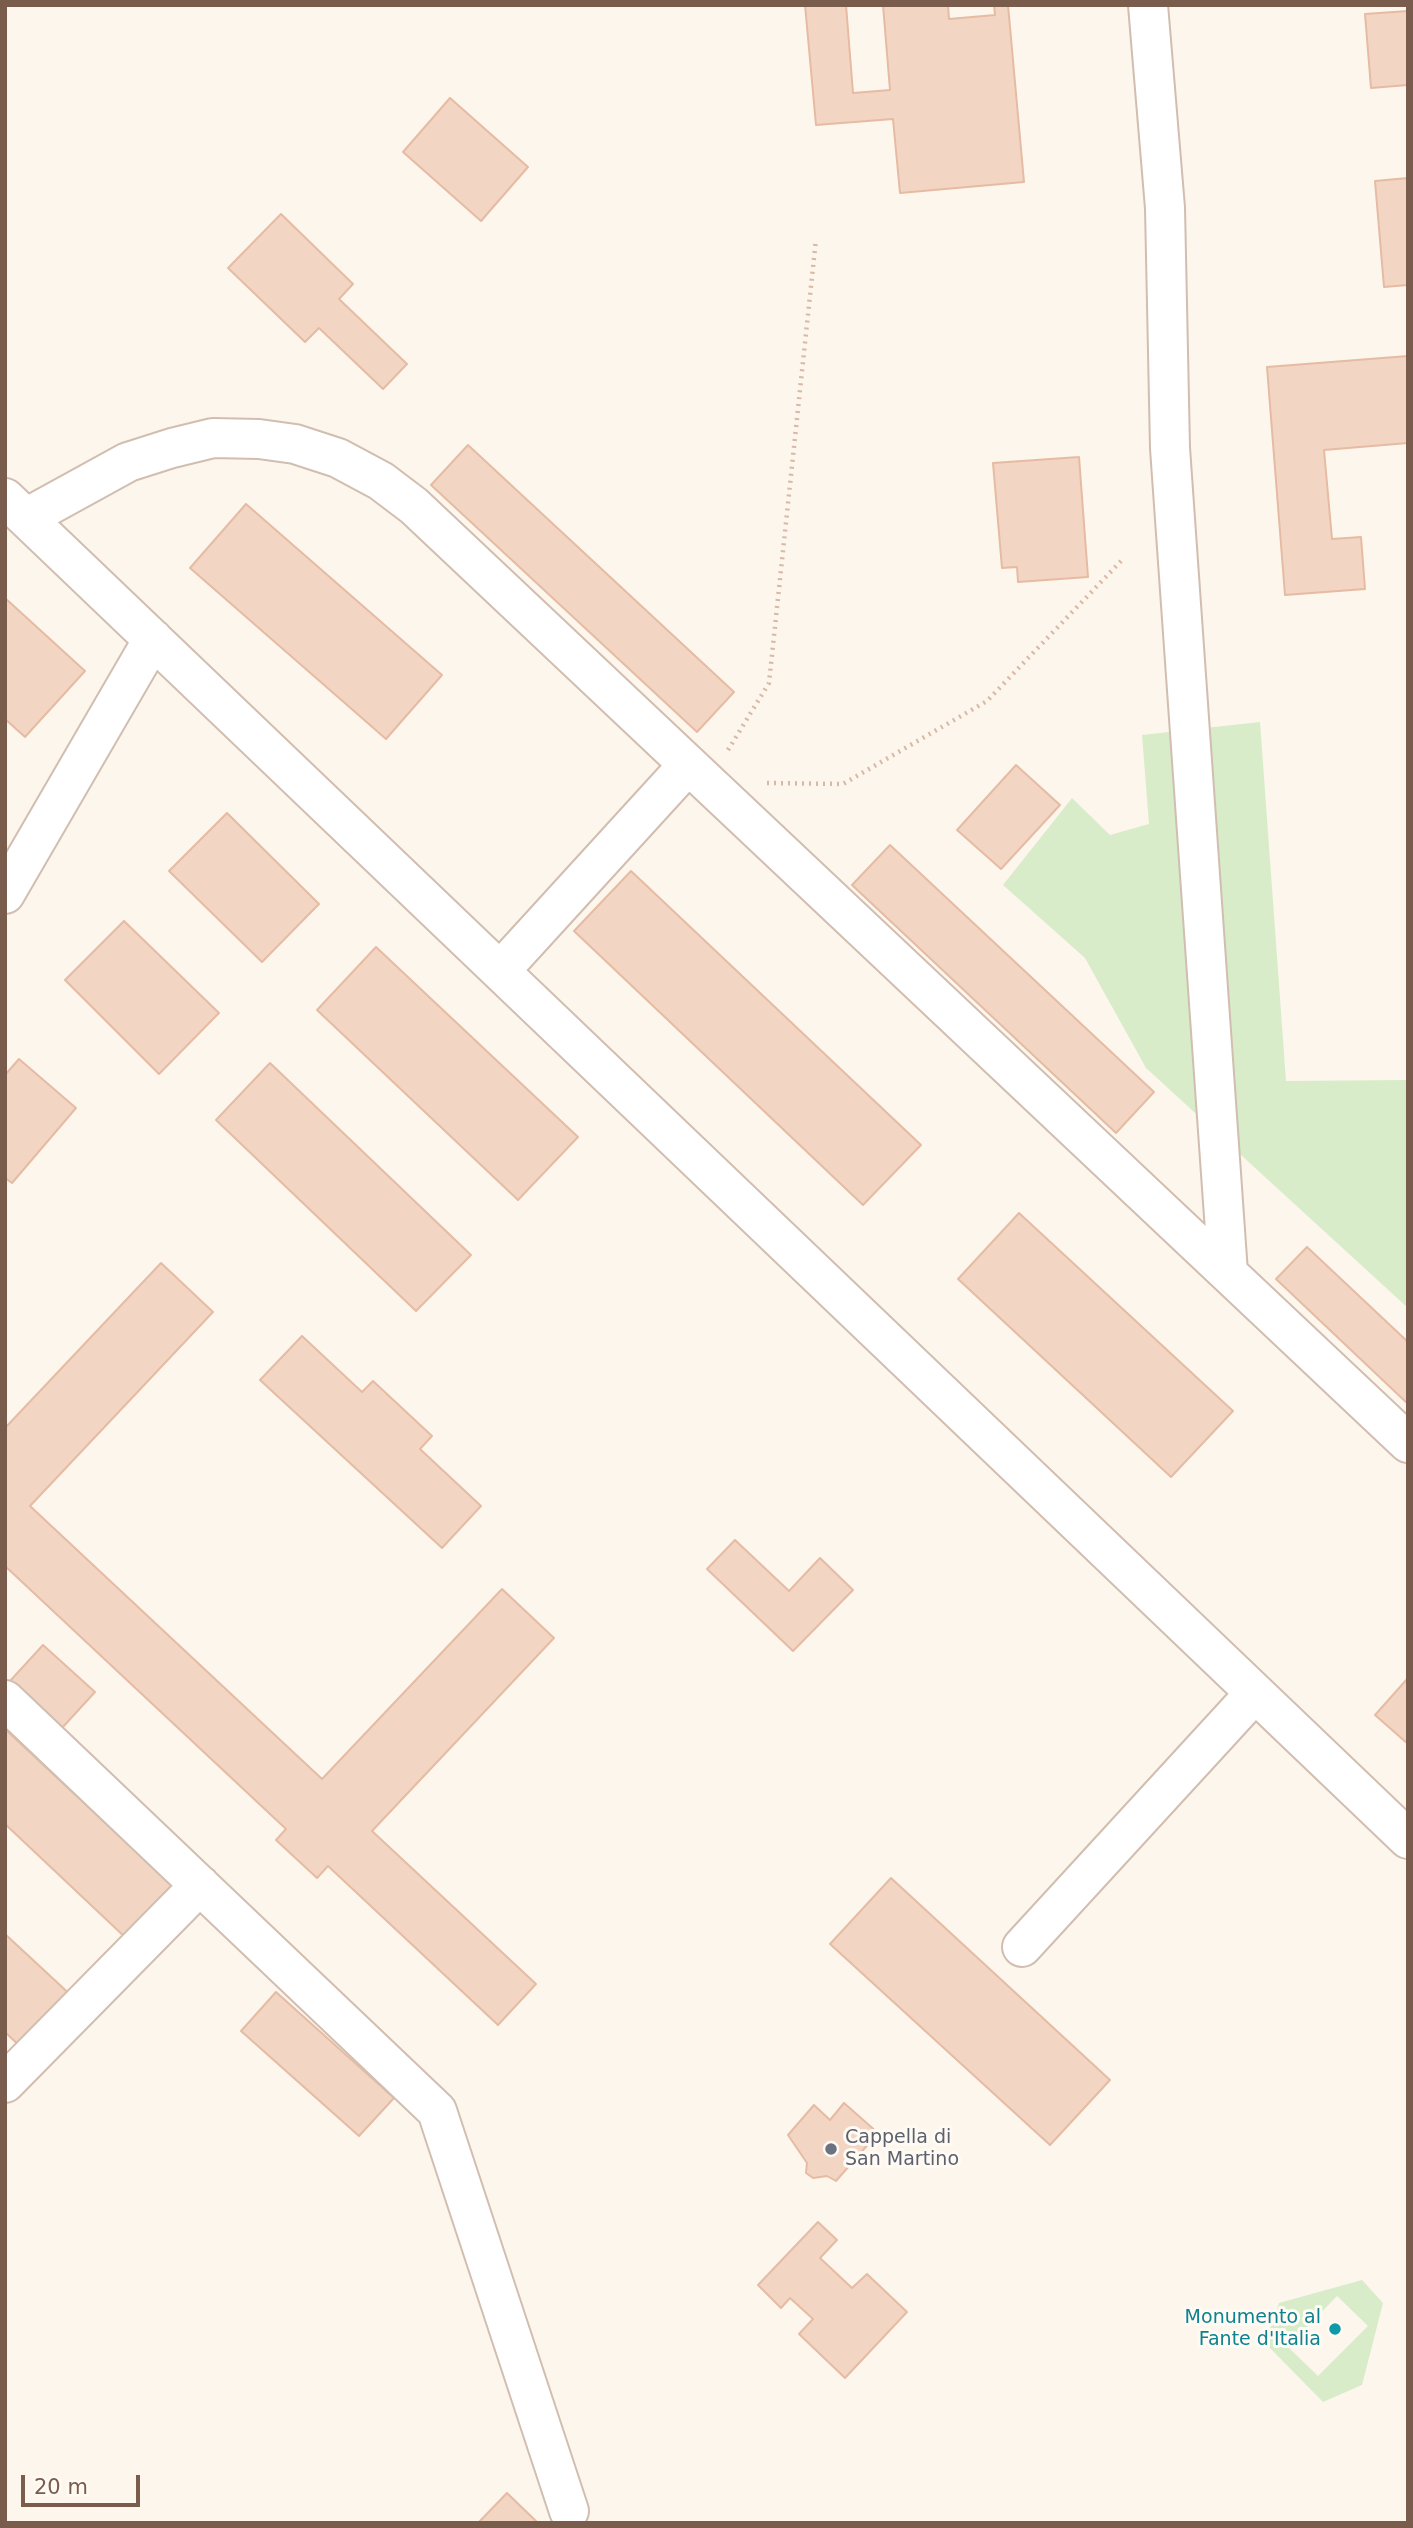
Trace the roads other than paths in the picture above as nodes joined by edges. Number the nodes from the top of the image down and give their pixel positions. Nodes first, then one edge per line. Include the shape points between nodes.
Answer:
1 (1148, 5) edge
2 (16, 508) edge
3 (153, 639) junction
4 (698, 774) junction
5 (5, 894) edge
6 (500, 971) junction
7 (1228, 1273) junction
8 (1408, 1443) edge
9 (1255, 1693) junction
10 (5, 1700) edge
11 (1408, 1839) edge
12 (200, 1885) junction
13 (1022, 1947) dead end
14 (5, 2082) edge
15 (569, 2511) dead end

1 - 7 street via 1166,208 1170,448
2 - 3 street
2 - 4 street via 128,462 213,438 277,441 338,458 382,481 414,506
3 - 5 street
3 - 6 street
4 - 6 street
4 - 7 street
6 - 9 street
7 - 8 street
9 - 11 street
9 - 13 street
10 - 12 street
12 - 14 street
12 - 15 street via 437,2111

